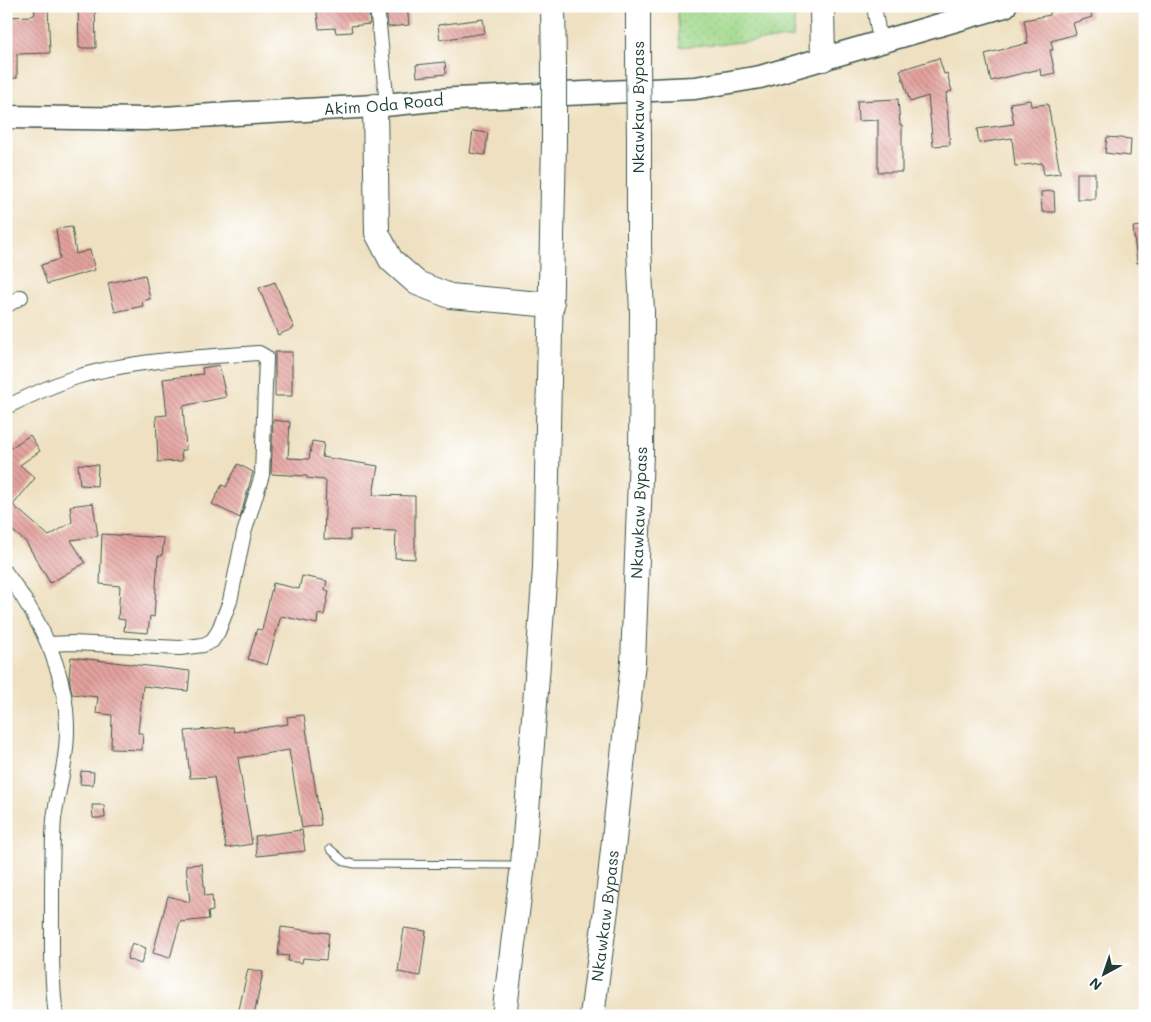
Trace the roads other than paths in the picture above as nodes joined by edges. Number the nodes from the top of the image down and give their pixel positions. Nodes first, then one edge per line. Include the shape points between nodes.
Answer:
1 (377, 6) edge
2 (553, 6) edge
3 (638, 6) edge
4 (822, 6) edge
5 (874, 6) edge
6 (1004, 6) edge
7 (880, 42) junction
8 (823, 59) junction
9 (381, 106) junction
10 (6, 117) edge
11 (21, 297) dead end
12 (552, 305) junction
13 (6, 306) edge
14 (6, 407) edge
15 (6, 573) edge
16 (49, 644) junction
17 (330, 850) dead end
18 (523, 865) junction
19 (56, 1016) edge
20 (504, 1016) edge
21 (592, 1016) edge

1 - 9 street
2 - 12 highway, bridge
3 - 21 highway, Nkawkaw Bypass, bridge via 642,322 634,654
4 - 8 highway
5 - 7 street
6 - 7 main road, Akim Oda Road
7 - 8 main road, Akim Oda Road
8 - 9 main road, Akim Oda Road via 760,77 695,88 434,100
9 - 10 main road, Akim Oda Road via 145,119
9 - 12 highway via 377,232 391,260 417,282 450,296
11 - 13 street
12 - 18 highway via 545,569
14 - 16 street via 78,376 118,368 188,358 259,353 266,357 262,475 244,533 230,601 212,641 180,648
15 - 16 street via 25,599
16 - 19 street via 62,683 66,711 66,748 54,820 53,847 51,980
17 - 18 lane via 345,862 355,864
18 - 20 highway

